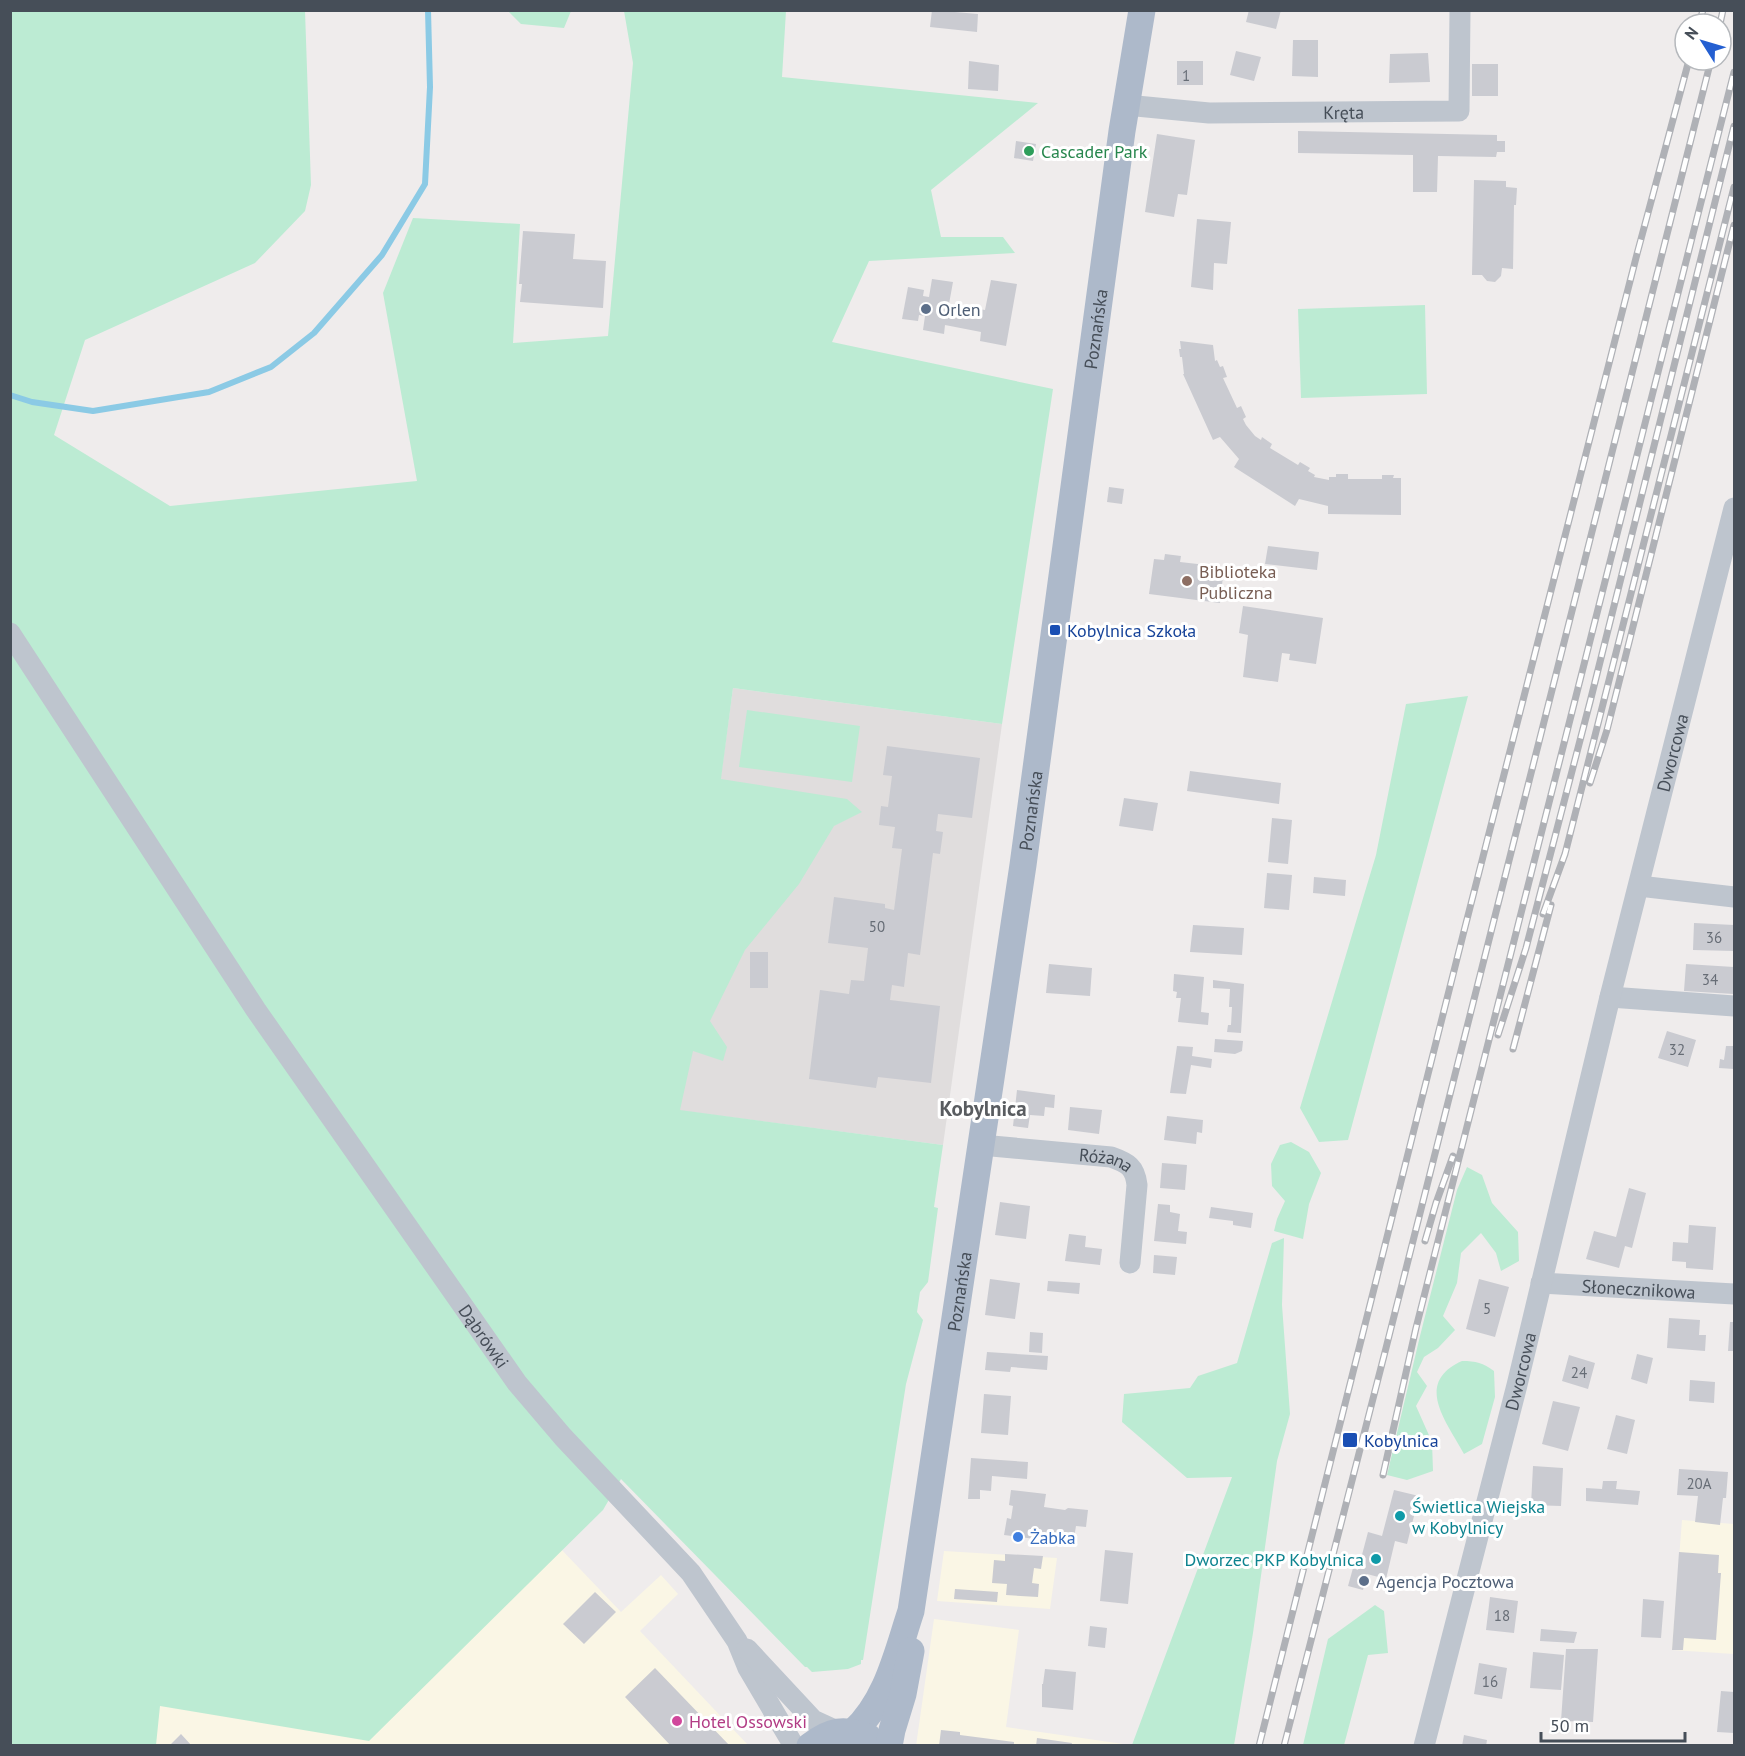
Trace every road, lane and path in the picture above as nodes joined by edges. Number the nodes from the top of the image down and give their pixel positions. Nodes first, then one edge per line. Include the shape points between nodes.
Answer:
1 (1142, 10) edge
2 (1460, 10) edge
3 (1126, 105) junction
4 (1734, 508) edge
5 (1725, 581) edge
6 (10, 633) edge
7 (1639, 886) junction
8 (1734, 897) edge
9 (1610, 997) junction
10 (1734, 1006) edge
11 (981, 1145) junction
12 (1130, 1263) dead end
13 (1541, 1283) junction
14 (1734, 1294) edge
15 (911, 1611) junction
16 (737, 1641) junction
17 (845, 1732) junction
18 (794, 1746) edge
19 (810, 1746) edge
20 (878, 1746) edge
21 (889, 1746) edge
22 (1424, 1746) edge

1 - 3 main road, Poznańska
2 - 3 street, Kręta via 1459,111 1209,114
3 - 11 main road, Poznańska
4 - 5 street, Dworcowa
5 - 7 street, Dworcowa
6 - 16 street, Dąbrówki via 256,1010 517,1383 684,1564
7 - 8 street
7 - 9 street, Dworcowa
9 - 10 street
9 - 13 street, Dworcowa
11 - 12 street, Różana via 1111,1157 1130,1166 1137,1185
11 - 15 main road, Poznańska
13 - 14 street, Słonecznikowa
13 - 22 street, Dworcowa
15 - 17 main road, Poznańska via 880,1697 871,1713
15 - 21 main road, Poznańska via 909,1666
16 - 17 street, Dąbrówki via 813,1720
16 - 18 street, Dąbrówki via 748,1668
17 - 19 main road, Poznańska via 822,1736
17 - 20 main road via 868,1737

